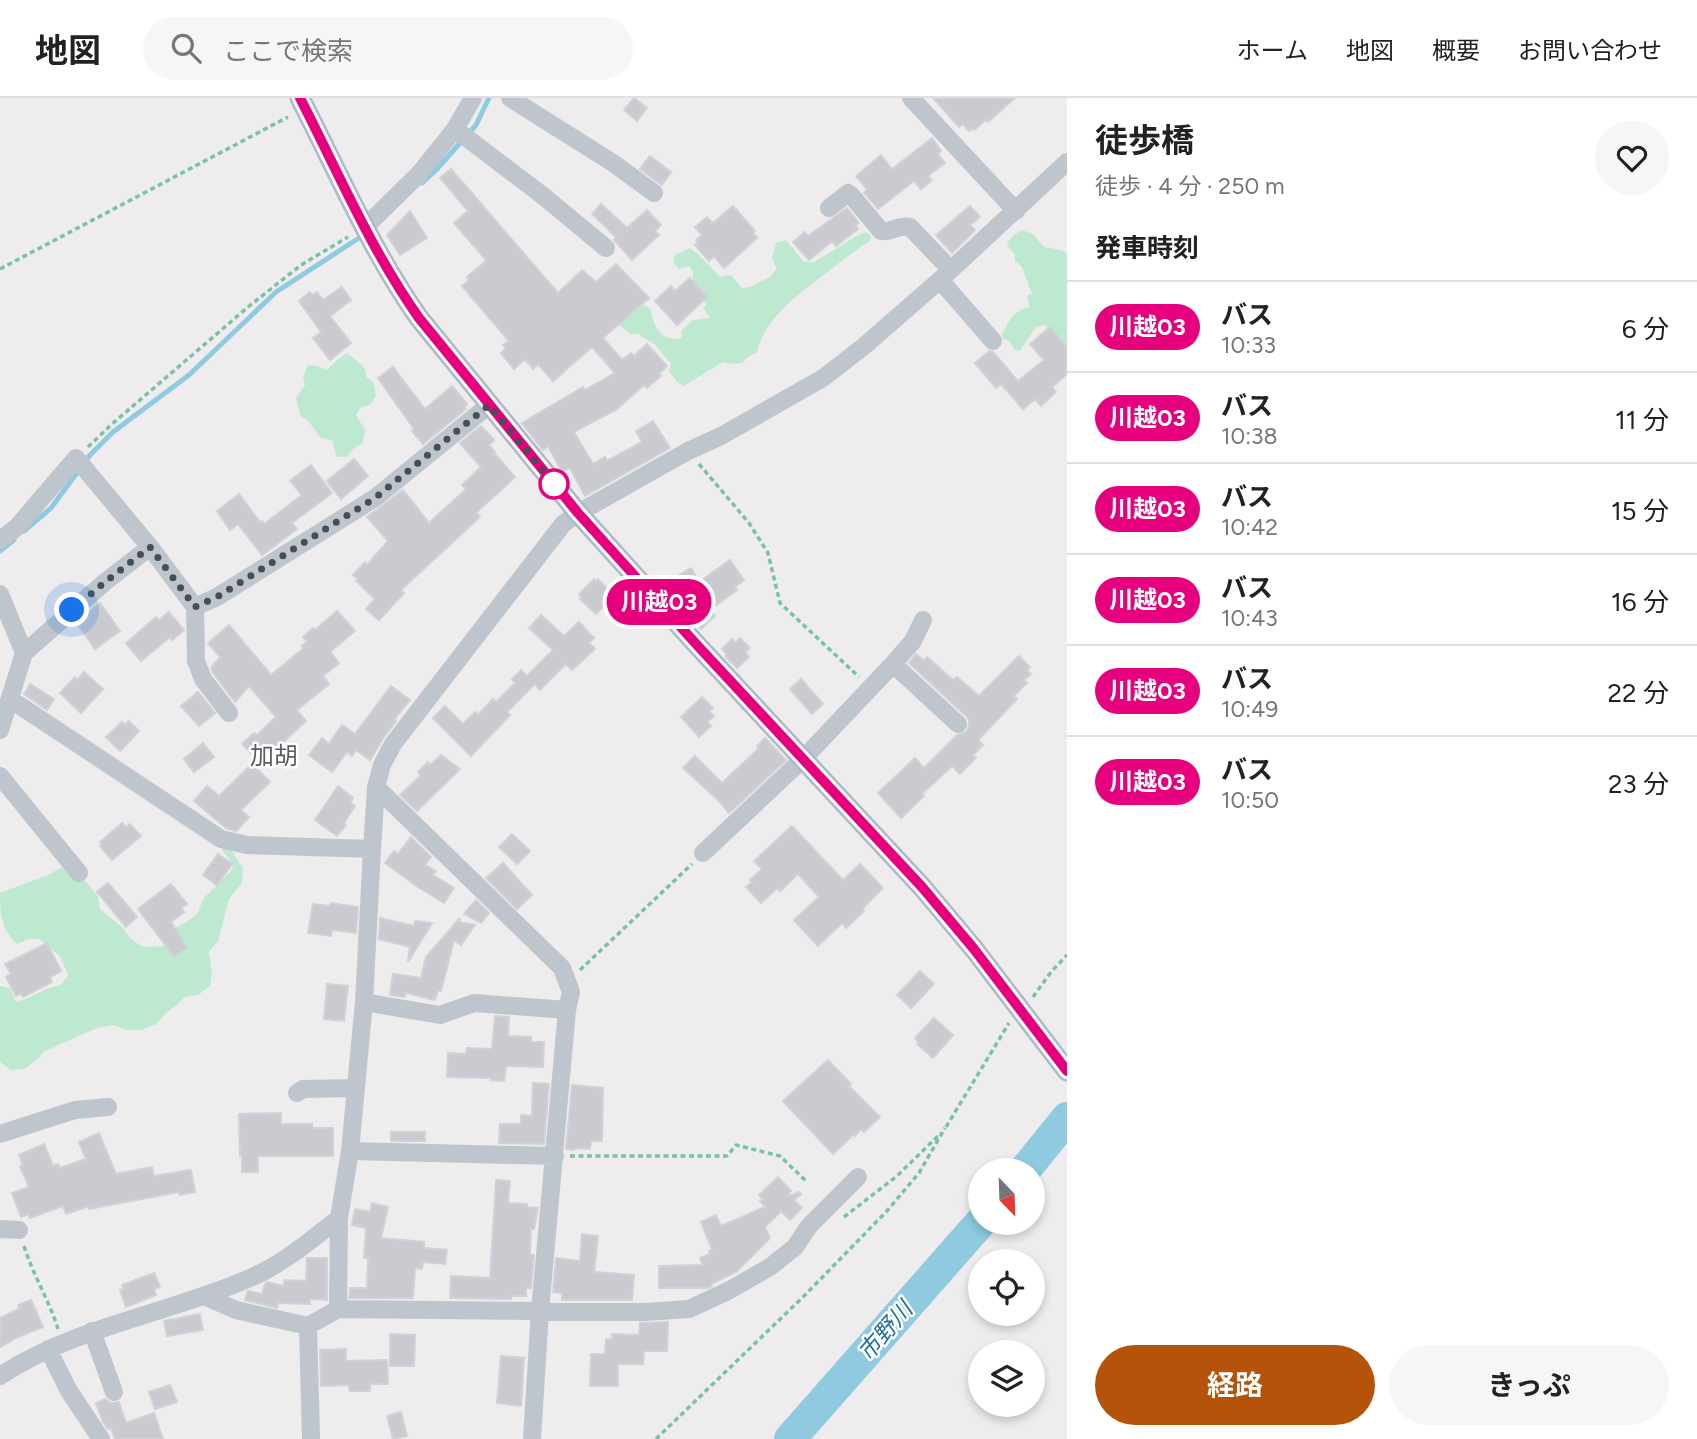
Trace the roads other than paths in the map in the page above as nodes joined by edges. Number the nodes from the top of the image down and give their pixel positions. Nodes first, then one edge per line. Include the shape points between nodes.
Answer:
1 (473, 98) edge
2 (510, 98) edge
3 (911, 98) edge
4 (303, 103) edge
5 (456, 129) junction
6 (1065, 169) edge
7 (654, 193) dead end
8 (829, 208) dead end
9 (1016, 211) junction
10 (365, 227) junction
11 (606, 248) dead end
12 (946, 275) junction
13 (993, 341) dead end
14 (489, 405) junction
15 (578, 513) junction
16 (0, 540) edge
17 (150, 547) junction
18 (0, 594) edge
19 (195, 607) junction
20 (923, 620) dead end
21 (24, 653) junction
22 (893, 664) junction
23 (10, 699) junction
24 (229, 713) dead end
25 (958, 724) dead end
26 (0, 730) edge
27 (804, 758) junction
28 (0, 776) edge
29 (376, 787) junction
30 (372, 849) junction
31 (703, 853) road end
32 (79, 873) dead end
33 (364, 1002) junction
34 (567, 1010) junction
35 (1067, 1071) edge
36 (356, 1088) junction
37 (297, 1093) dead end
38 (108, 1107) dead end
39 (0, 1134) edge
40 (350, 1151) junction
41 (555, 1156) junction
42 (858, 1178) dead end
43 (339, 1218) junction
44 (0, 1229) edge
45 (19, 1230) road end
46 (204, 1296) junction
47 (338, 1309) junction
48 (540, 1311) junction
49 (307, 1326) junction
50 (92, 1331) junction
51 (55, 1347) junction
52 (0, 1376) edge
53 (114, 1392) dead end
54 (102, 1439) edge
55 (311, 1439) edge
56 (532, 1439) edge

1 - 5 street
2 - 7 street
3 - 9 street
4 - 10 main road
5 - 10 street via 419,174
5 - 11 street
6 - 9 street
8 - 12 street via 848,193 881,231 910,227
9 - 12 street
10 - 14 main road via 404,296
12 - 13 street
12 - 15 street via 823,378
14 - 15 main road
14 - 19 street via 375,498
15 - 27 main road
15 - 29 street via 563,524 393,744
16 - 17 street via 17,527 76,458
17 - 19 street
17 - 21 street
18 - 21 street
19 - 24 street via 196,661 202,679
20 - 22 street via 913,641
21 - 23 street
22 - 25 street
22 - 27 street
23 - 26 street
23 - 30 street via 221,839 247,845
27 - 31 street
27 - 35 main road via 922,887 1025,1010
28 - 32 street
29 - 30 street
29 - 34 street via 562,968 572,992
30 - 33 street
33 - 34 street via 440,1015 474,1003
33 - 36 street
34 - 41 street
36 - 37 street
36 - 40 street
38 - 39 street via 75,1110
40 - 41 street
40 - 43 street
41 - 48 street
42 - 48 street via 809,1226 795,1247 770,1267 689,1308
43 - 46 street via 298,1251 253,1277
43 - 47 street
44 - 45 street
46 - 49 street via 236,1310
46 - 50 street
47 - 48 street
47 - 49 street
48 - 56 street
49 - 55 street
50 - 51 street
50 - 53 street
51 - 52 street
51 - 54 street via 69,1391

